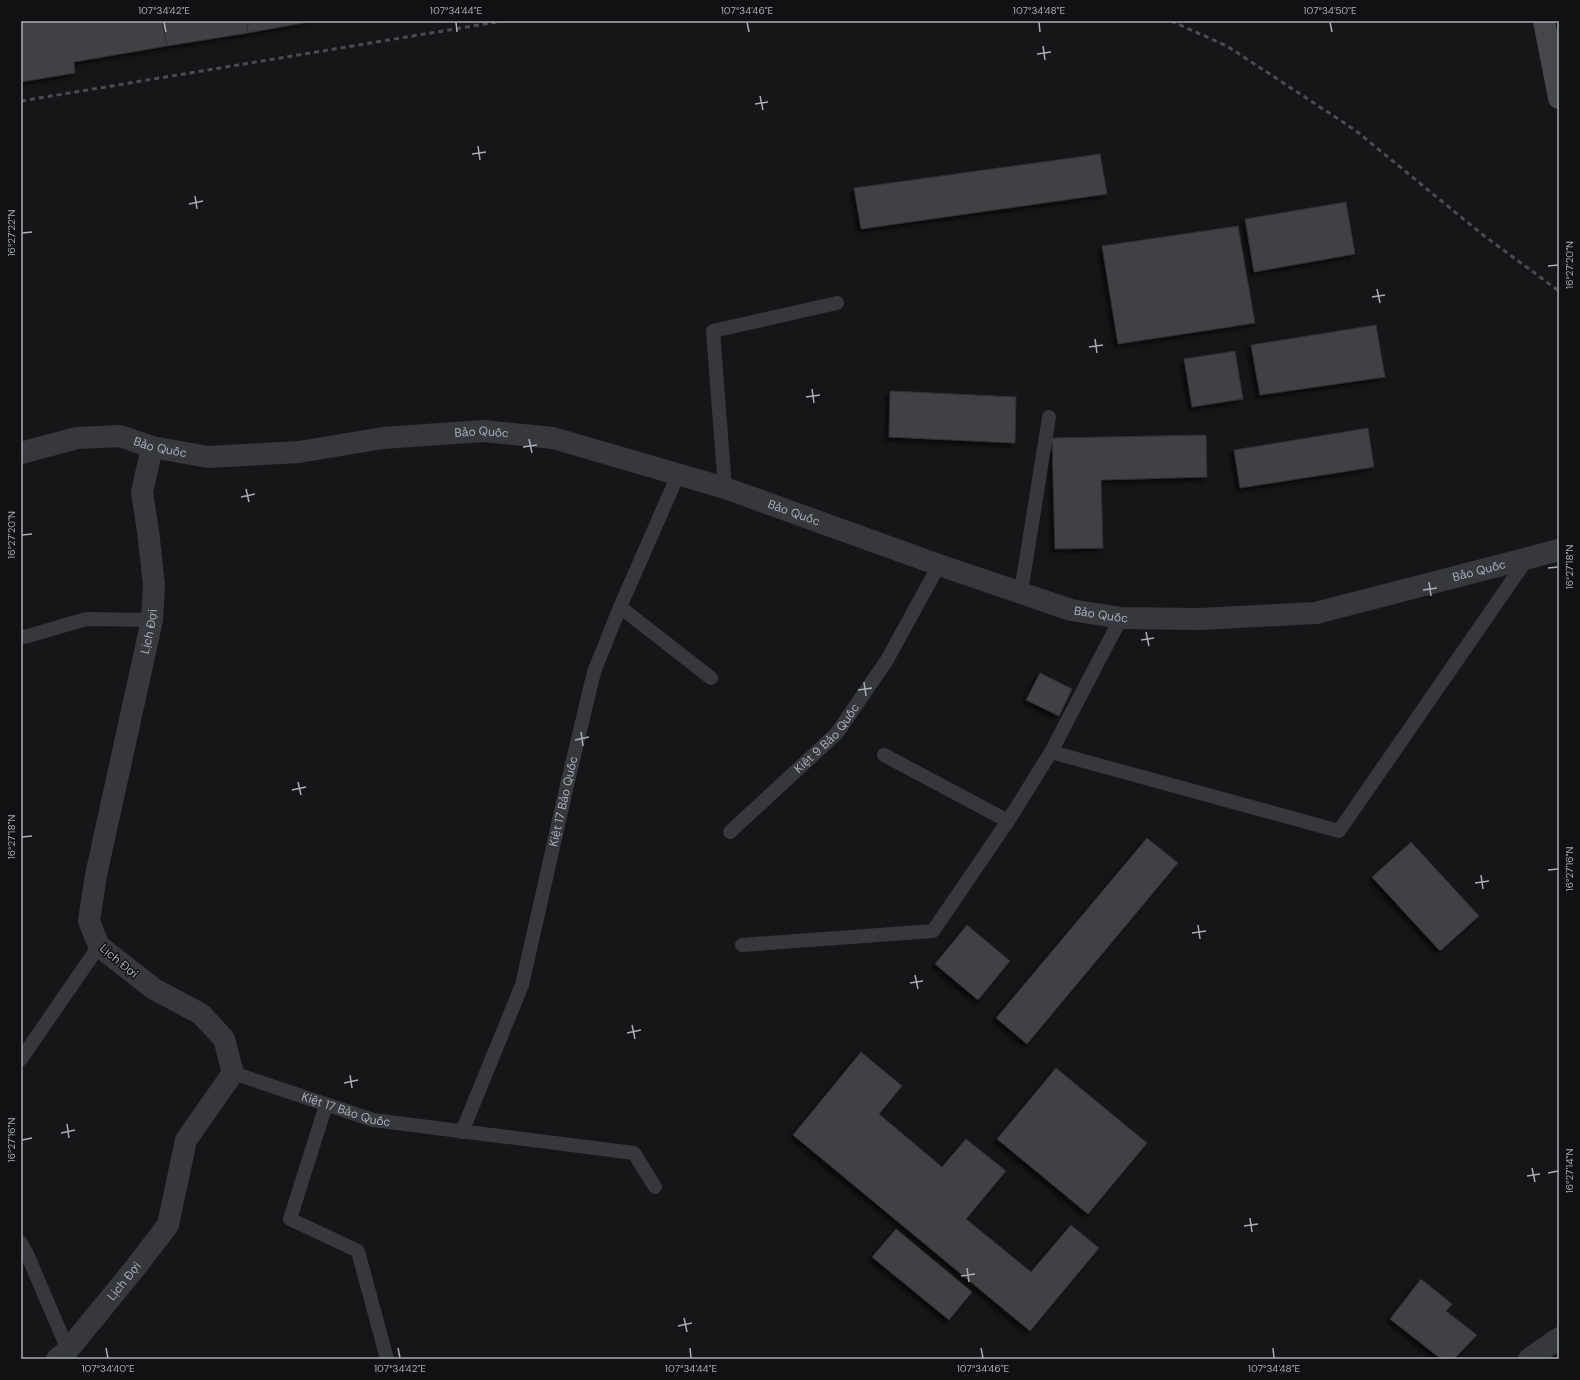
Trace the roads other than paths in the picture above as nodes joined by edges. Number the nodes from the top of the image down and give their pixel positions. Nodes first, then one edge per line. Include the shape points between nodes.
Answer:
1 (1544, 21) edge
2 (1559, 98) edge
3 (837, 303) dead end
4 (1048, 417) dead end
5 (152, 447) junction
6 (21, 453) edge
7 (678, 475) junction
8 (725, 488) junction
9 (1559, 550) edge
10 (1527, 558) junction
11 (939, 565) junction
12 (1021, 592) junction
13 (620, 607) junction
14 (1121, 618) junction
15 (152, 620) junction
16 (21, 637) edge
17 (712, 678) dead end
18 (1051, 752) junction
19 (884, 754) dead end
20 (1008, 821) junction
21 (730, 832) dead end
22 (742, 945) dead end
23 (99, 946) junction
24 (21, 1059) edge
25 (233, 1073) junction
26 (326, 1105) junction
27 (462, 1132) junction
28 (655, 1188) dead end
29 (21, 1244) edge
30 (1559, 1338) edge
31 (62, 1354) edge
32 (387, 1359) edge
33 (1529, 1359) edge

1 - 2 main road
3 - 8 lane via 713,331
4 - 12 lane
5 - 6 street, Bảo Quốc via 120,436 77,438
5 - 7 street, Bảo Quốc via 208,457 298,452 383,438 483,431 553,438
5 - 15 street, Lịch Đợi via 142,492 154,585
7 - 8 street, Bảo Quốc
7 - 13 lane, Kiệt 17 Bảo Quốc
8 - 11 street, Bảo Quốc
9 - 10 street, Bảo Quốc
10 - 14 street, Bảo Quốc via 1316,613 1200,619
10 - 18 lane via 1339,831
11 - 12 street, Bảo Quốc
11 - 21 lane, Kiệt 9 Bảo Quốc via 887,660 837,733
12 - 14 street, Bảo Quốc via 1071,610
13 - 17 lane
13 - 27 lane, Kiệt 17 Bảo Quốc via 594,672 522,985
14 - 18 lane
15 - 16 lane via 86,618
15 - 23 street, Lịch Đợi via 96,874 89,921
18 - 20 lane
19 - 20 lane
20 - 22 lane via 933,931
23 - 24 lane
23 - 25 street, Lịch Đợi via 154,989 201,1014 224,1039
25 - 26 lane, Kiệt 17 Bảo Quốc
25 - 31 street, Lịch Đợi via 186,1140 168,1225
26 - 27 lane, Kiệt 17 Bảo Quốc via 373,1120
26 - 32 lane via 290,1219 358,1251
27 - 28 lane, Kiệt 17 Bảo Quốc via 634,1153
29 - 31 lane via 27,1254
30 - 33 street

